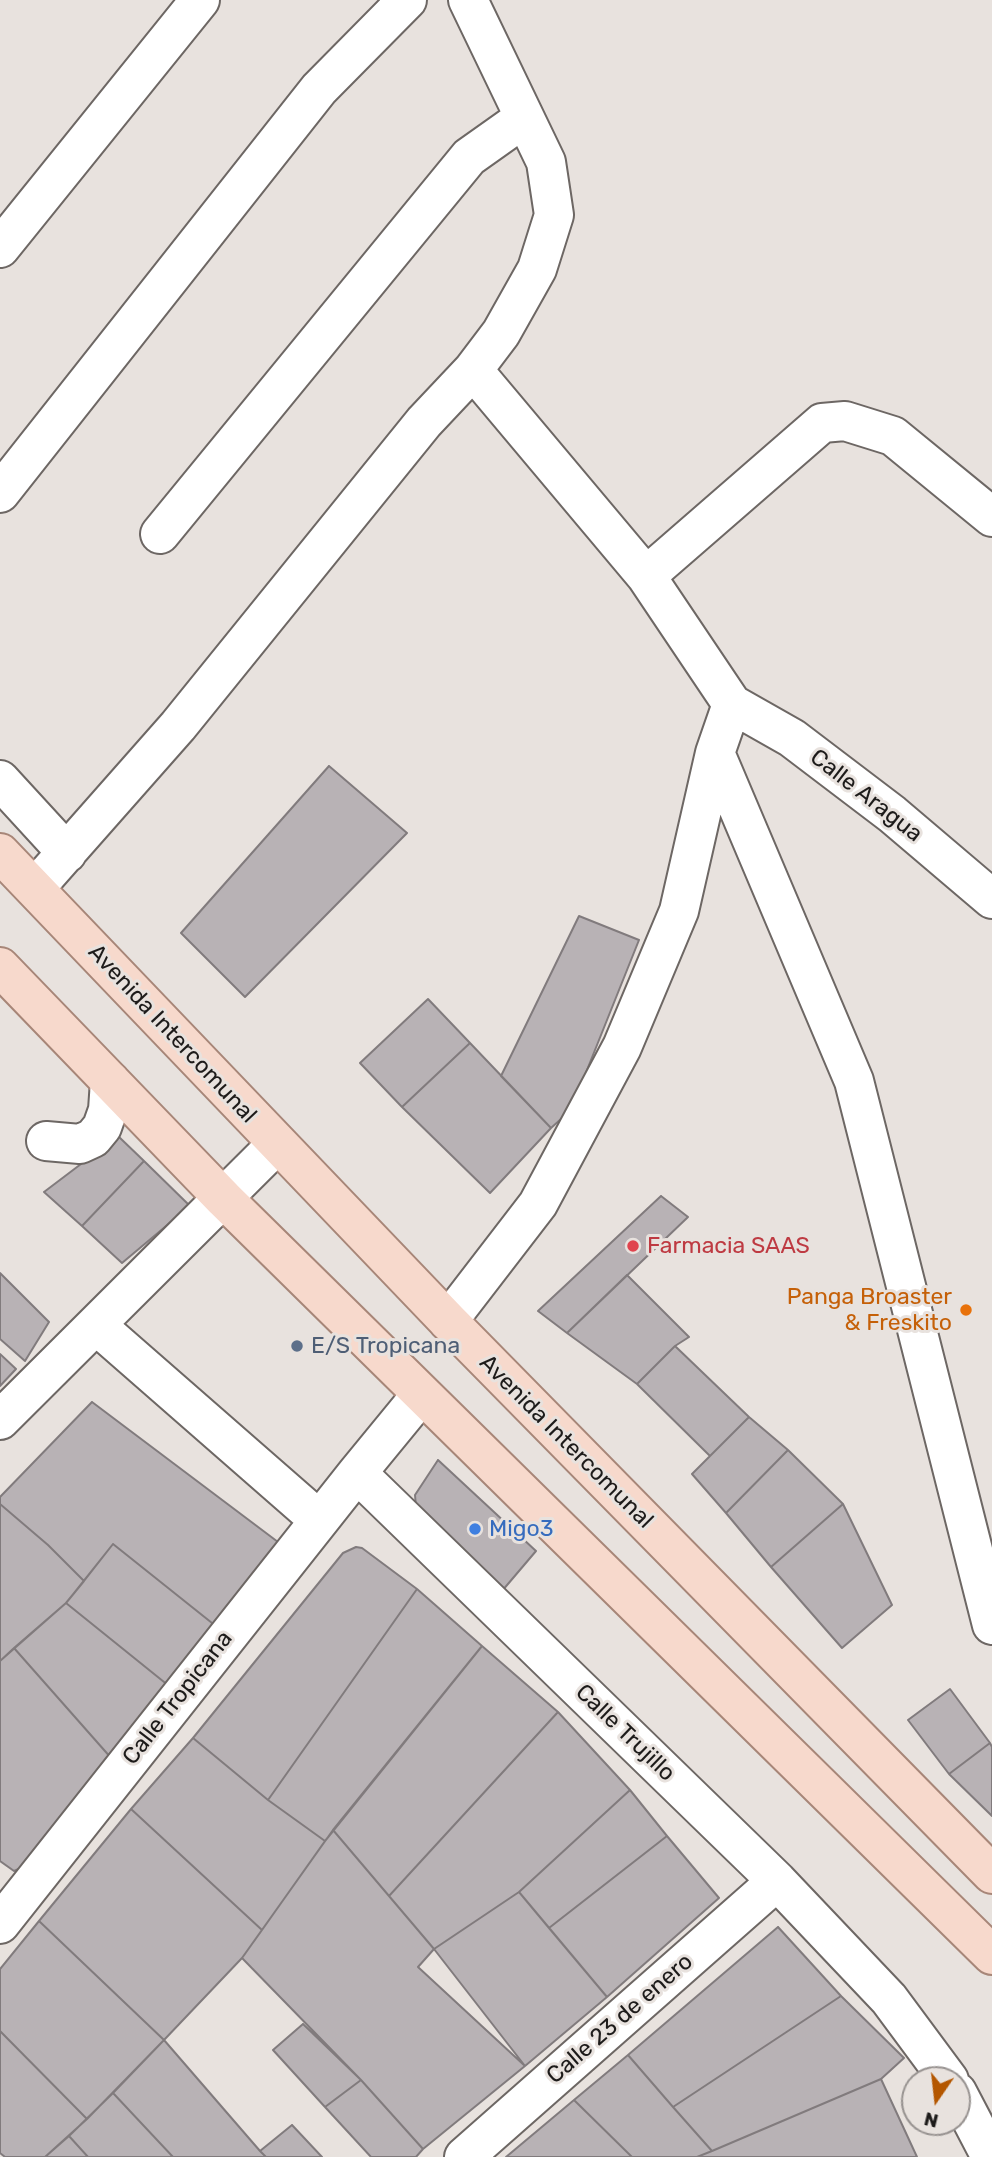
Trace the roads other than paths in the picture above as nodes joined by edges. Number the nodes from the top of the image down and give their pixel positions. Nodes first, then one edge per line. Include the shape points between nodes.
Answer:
1 (200, 0) edge
2 (407, 0) edge
3 (468, 0) edge
4 (524, 118) junction
5 (0, 248) edge
6 (473, 370) junction
7 (0, 493) edge
8 (992, 517) edge
9 (160, 534) dead end
10 (646, 576) junction
11 (732, 704) junction
12 (715, 753) junction
13 (0, 780) edge
14 (0, 853) edge
15 (66, 853) junction
16 (17, 889) edge
17 (992, 899) edge
18 (0, 967) edge
19 (110, 1081) junction
20 (46, 1142) dead end
21 (277, 1144) junction
22 (224, 1199) junction
23 (448, 1321) junction
24 (96, 1325) junction
25 (421, 1395) junction
26 (0, 1420) edge
27 (357, 1473) junction
28 (319, 1520) junction
29 (992, 1625) edge
30 (992, 1874) edge
31 (777, 1881) junction
32 (6, 1902) edge
33 (992, 1955) edge
34 (938, 2066) edge
35 (971, 2119) edge
36 (464, 2157) edge
37 (991, 2157) edge

1 - 5 street
2 - 7 street via 319,89
3 - 4 street
4 - 6 street via 546,162 554,215 523,296
4 - 9 street via 469,157
6 - 10 street
6 - 15 street via 424,422 178,726
8 - 10 street via 893,436 845,421 822,423
10 - 11 street
11 - 12 street
11 - 17 street, Calle Aragua via 792,738 892,814
12 - 23 street via 679,911 622,1046 538,1204
12 - 29 street via 854,1081
13 - 15 street
14 - 16 main road, Avenida Intercomunal
15 - 16 street
16 - 21 main road, Avenida Intercomunal
18 - 19 main road
19 - 20 street via 108,1110 93,1138 80,1144
19 - 22 main road
21 - 22 street
21 - 23 main road, Avenida Intercomunal
22 - 24 street
22 - 25 main road
23 - 30 main road, Avenida Intercomunal
24 - 26 street
24 - 28 street
25 - 27 street
25 - 33 main road
27 - 28 street, Calle Tropicana
27 - 31 street, Calle Trujillo
28 - 32 street, Calle Tropicana
31 - 34 street, Calle Trujillo via 889,1999
31 - 36 street, Calle 23 de enero
35 - 37 street

